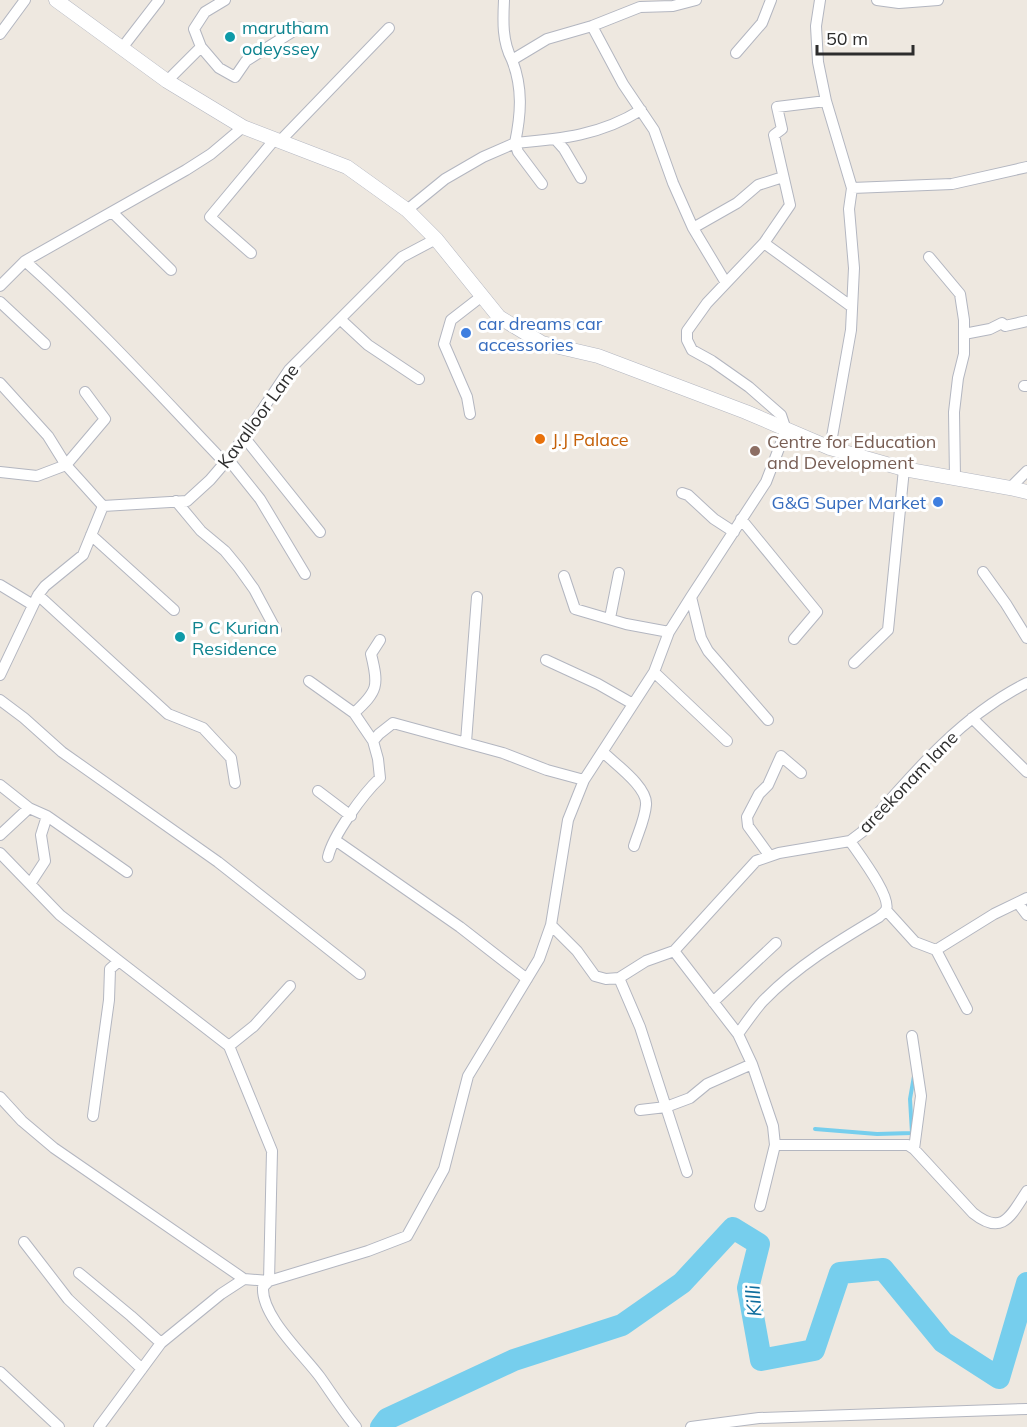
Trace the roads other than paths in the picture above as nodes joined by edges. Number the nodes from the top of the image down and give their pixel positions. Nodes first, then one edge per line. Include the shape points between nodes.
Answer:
1 (25, 0) edge
2 (56, 0) edge
3 (159, 0) edge
4 (225, 0) edge
5 (504, 0) edge
6 (696, 0) edge
7 (771, 0) edge
8 (820, 0) edge
9 (877, 0) edge
10 (938, 0) edge
11 (676, 3) edge
12 (592, 26) junction
13 (300, 27) dead end
14 (389, 28) dead end
15 (0, 34) edge
16 (201, 47) junction
17 (122, 48) junction
18 (736, 53) dead end
19 (512, 60) junction
20 (166, 81) junction
21 (826, 101) junction
22 (641, 110) junction
23 (243, 127) junction
24 (555, 139) junction
25 (278, 140) junction
26 (515, 143) junction
27 (1027, 167) edge
28 (783, 177) junction
29 (581, 178) dead end
30 (542, 184) dead end
31 (852, 188) junction
32 (407, 210) junction
33 (113, 213) junction
34 (693, 228) junction
35 (436, 238) junction
36 (765, 243) junction
37 (251, 253) dead end
38 (929, 257) dead end
39 (25, 261) junction
40 (171, 270) dead end
41 (726, 283) junction
42 (0, 286) edge
43 (482, 296) junction
44 (0, 302) edge
45 (852, 306) junction
46 (340, 319) junction
47 (1027, 321) edge
48 (964, 334) junction
49 (45, 344) dead end
50 (419, 379) dead end
51 (0, 383) edge
52 (85, 392) dead end
53 (470, 414) dead end
54 (786, 430) junction
55 (244, 437) junction
56 (830, 448) junction
57 (226, 461) junction
58 (66, 465) junction
59 (904, 469) junction
60 (1027, 471) edge
61 (0, 472) edge
62 (955, 478) junction
63 (1010, 488) junction
64 (1027, 492) edge
65 (682, 493) dead end
66 (176, 501) junction
67 (103, 506) junction
68 (741, 519) junction
69 (320, 532) dead end
70 (734, 532) junction
71 (91, 535) junction
72 (983, 572) dead end
73 (619, 573) dead end
74 (305, 574) dead end
75 (564, 576) dead end
76 (0, 585) edge
77 (38, 595) junction
78 (477, 597) dead end
79 (691, 597) junction
80 (33, 605) junction
81 (174, 610) dead end
82 (610, 618) junction
83 (276, 630) dead end
84 (669, 632) junction
85 (1027, 638) edge
86 (794, 639) dead end
87 (380, 640) dead end
88 (546, 660) dead end
89 (854, 663) dead end
90 (1, 670) edge
91 (654, 672) junction
92 (309, 681) dead end
93 (1027, 683) edge
94 (0, 700) edge
95 (633, 704) junction
96 (354, 713) junction
97 (972, 718) junction
98 (768, 720) dead end
99 (373, 741) junction
100 (727, 741) dead end
101 (466, 742) junction
102 (603, 752) junction
103 (1027, 772) edge
104 (801, 773) dead end
105 (584, 780) junction
106 (235, 783) dead end
107 (0, 785) edge
108 (318, 791) dead end
109 (29, 808) junction
110 (47, 816) junction
111 (351, 816) junction
112 (0, 835) edge
113 (335, 840) junction
114 (850, 841) junction
115 (634, 846) dead end
116 (0, 853) edge
117 (774, 854) junction
118 (328, 857) dead end
119 (127, 872) dead end
120 (30, 884) junction
121 (1022, 901) edge
122 (886, 910) junction
123 (1027, 915) edge
124 (551, 926) junction
125 (776, 943) dead end
126 (936, 950) junction
127 (674, 951) junction
128 (119, 961) junction
129 (360, 974) dead end
130 (619, 978) junction
131 (527, 979) junction
132 (290, 986) dead end
133 (713, 1002) junction
134 (967, 1009) dead end
135 (738, 1034) junction
136 (912, 1036) dead end
137 (229, 1046) junction
138 (752, 1064) junction
139 (0, 1097) edge
140 (666, 1107) junction
141 (640, 1110) dead end
142 (93, 1116) dead end
143 (776, 1144) junction
144 (914, 1149) junction
145 (687, 1172) dead end
146 (1027, 1191) edge
147 (760, 1206) dead end
148 (24, 1242) dead end
149 (79, 1274) dead end
150 (244, 1279) junction
151 (269, 1281) junction
152 (161, 1343) junction
153 (142, 1369) junction
154 (0, 1372) edge
155 (1027, 1409) edge
156 (59, 1427) edge
157 (99, 1427) edge
158 (356, 1427) edge
159 (691, 1427) edge

1 - 15 street
2 - 17 main road
3 - 17 street
4 - 16 street via 205,12 194,29
5 - 19 street via 503,22
6 - 11 street
7 - 18 street via 762,24
8 - 21 street via 816,26 818,62
9 - 10 street
11 - 12 street via 640,7
12 - 19 street via 547,39
12 - 22 street
13 - 16 street via 246,61 235,77 219,68
14 - 25 street
16 - 20 street
17 - 20 main road
19 - 26 street via 519,77 521,110
20 - 23 main road
21 - 28 street via 777,107 782,129 774,135
21 - 31 street
22 - 24 street via 596,131
22 - 34 street via 654,130
23 - 25 main road
23 - 33 street via 211,154
24 - 26 street
24 - 29 street
25 - 32 main road via 347,167
25 - 37 street via 210,217
26 - 30 street
26 - 32 street via 445,179
27 - 31 street via 952,184
28 - 34 street via 758,185 737,203
28 - 36 street via 790,205
31 - 45 street
32 - 35 main road
33 - 39 street
33 - 40 street
34 - 41 street
35 - 43 main road
35 - 46 street, Kavalloor Lane via 402,257
36 - 41 street
36 - 45 street
38 - 48 street via 960,294
39 - 42 street
39 - 57 street via 68,299
41 - 54 street via 687,331 689,345 781,415
43 - 53 street via 451,320 444,344 468,397
43 - 54 main road via 499,317 542,343 598,356 746,411
44 - 49 street
45 - 56 street
46 - 50 street via 368,345
46 - 55 street, Kavalloor Lane via 289,370
47 - 48 street via 1005,326 1002,323
48 - 62 street via 954,412
51 - 58 street via 48,436
52 - 58 street via 105,419
54 - 56 main road
54 - 68 street via 766,482
55 - 57 street, Kavalloor Lane
55 - 69 street
56 - 59 main road
57 - 66 street, Kavalloor Lane via 187,501
57 - 74 street via 260,499
58 - 61 street via 37,476
58 - 67 street
59 - 62 main road
59 - 89 street via 888,630
60 - 63 street
62 - 63 main road
63 - 64 main road
65 - 70 street
66 - 67 street, Kavalloor Lane
66 - 83 street via 239,568
67 - 71 street
68 - 70 street
68 - 86 street via 817,612
70 - 79 street
71 - 77 street via 83,555
71 - 81 street
72 - 85 street
73 - 82 street
75 - 82 street via 575,609
76 - 80 street
77 - 80 street
77 - 106 street via 168,714 203,728 231,758
78 - 101 street
79 - 84 street
79 - 98 street via 708,651
80 - 90 street
82 - 84 street
84 - 91 street
87 - 96 street via 371,654 376,676 371,697
88 - 95 street
91 - 95 street
91 - 100 street
92 - 96 street
93 - 97 street, areekonam lane
94 - 129 street via 62,752 219,862
95 - 102 street
96 - 99 street
97 - 103 street
97 - 114 street, areekonam lane
99 - 101 street via 393,723
99 - 111 street via 380,778 366,791
101 - 105 street
102 - 105 street
102 - 115 street via 646,797
104 - 117 street via 781,756 747,817 748,826
105 - 124 street via 568,820
107 - 109 street
108 - 111 street
109 - 110 street
109 - 112 street
110 - 119 street
110 - 120 street via 41,835 45,861
111 - 113 street
113 - 118 street
113 - 131 street
114 - 117 street, areekonam lane
114 - 122 street via 882,891
116 - 120 street
117 - 127 street via 756,861
120 - 128 street via 60,915
121 - 123 street
121 - 126 street
122 - 126 street via 915,942
122 - 135 street via 821,951 790,976 762,1002
124 - 130 street via 577,951 595,976
124 - 131 street
125 - 133 street
126 - 134 street
127 - 130 street via 646,961
127 - 133 street
128 - 137 street
128 - 142 street via 110,969
130 - 140 street
131 - 151 street via 468,1076 444,1169 407,1236
132 - 137 street via 254,1026
133 - 135 street
135 - 138 street
136 - 144 street via 921,1096
137 - 151 street via 272,1151
138 - 140 street
138 - 143 street
139 - 150 street via 54,1148
140 - 141 street
140 - 145 street
143 - 144 street via 904,1144
143 - 147 street
144 - 146 street via 973,1213 988,1223 997,1224 1009,1218
148 - 153 street via 68,1299
149 - 152 street
150 - 151 street
150 - 152 street
151 - 158 street via 262,1296 283,1334
152 - 153 street
153 - 157 street
154 - 156 street
155 - 159 street via 759,1418

